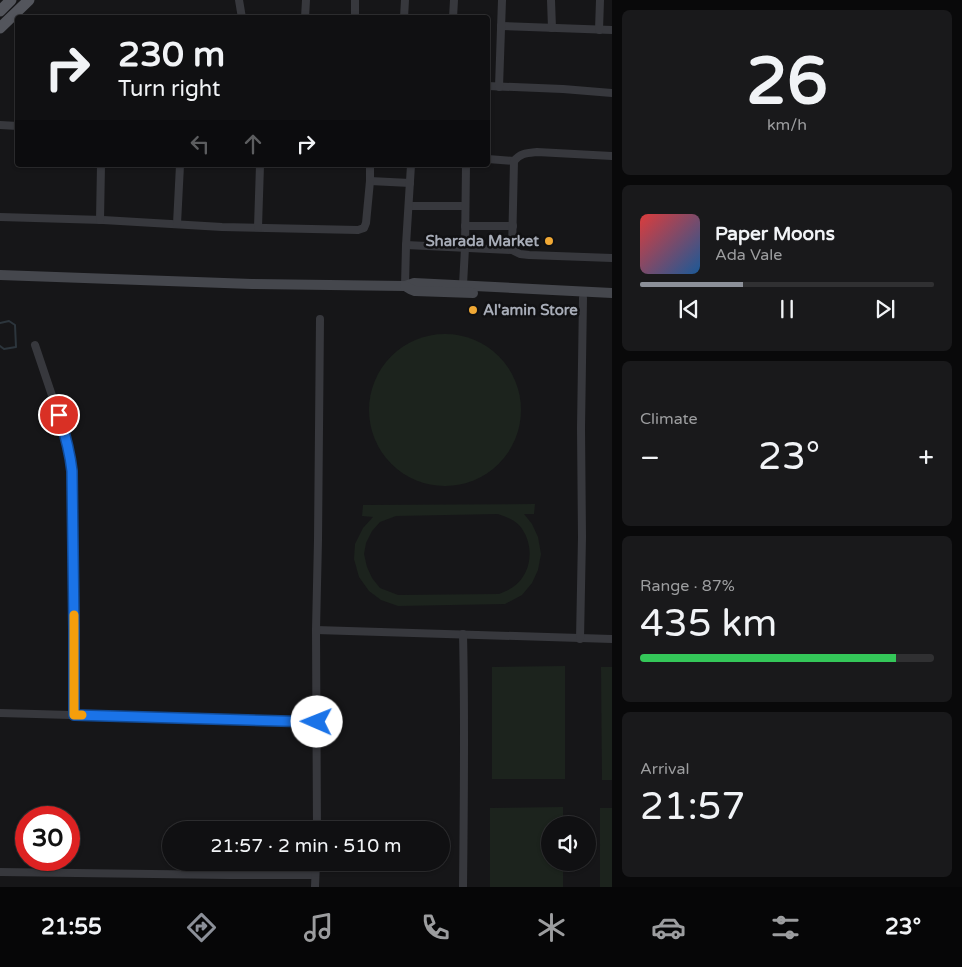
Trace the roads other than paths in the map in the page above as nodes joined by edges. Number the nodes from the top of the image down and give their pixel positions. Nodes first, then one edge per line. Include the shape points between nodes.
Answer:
1 (11, 0) edge
2 (29, 0) edge
3 (239, 0) edge
4 (306, 0) edge
5 (355, 0) edge
6 (405, 0) edge
7 (454, 0) edge
8 (502, 0) edge
9 (551, 0) edge
10 (600, 0) edge
11 (0, 11) edge
12 (242, 15) edge
13 (304, 15) edge
14 (355, 15) edge
15 (404, 15) edge
16 (453, 15) edge
17 (501, 26) junction
18 (0, 28) edge
19 (552, 28) junction
20 (599, 30) junction
21 (612, 30) edge
22 (490, 86) edge
23 (498, 87) junction
24 (612, 93) edge
25 (0, 125) edge
26 (15, 126) edge
27 (612, 156) edge
28 (490, 159) edge
29 (514, 161) junction
30 (100, 167) edge
31 (180, 167) edge
32 (260, 167) edge
33 (370, 167) edge
34 (411, 167) edge
35 (466, 167) edge
36 (370, 181) junction
37 (410, 183) junction
38 (409, 206) junction
39 (465, 206) junction
40 (0, 217) edge
41 (100, 220) junction
42 (177, 224) junction
43 (465, 226) junction
44 (513, 226) junction
45 (258, 227) junction
46 (406, 245) junction
47 (465, 248) junction
48 (512, 250) junction
49 (612, 258) edge
50 (0, 275) edge
51 (463, 285) junction
52 (406, 286) junction
53 (612, 293) edge
54 (583, 298) junction
55 (612, 300) edge
56 (320, 319) dead end
57 (35, 345) dead end
58 (316, 630) junction
59 (463, 634) junction
60 (580, 639) junction
61 (612, 639) edge
62 (0, 713) edge
63 (74, 715) junction
64 (317, 722) junction
65 (316, 821) edge
66 (315, 871) edge
67 (0, 872) edge
68 (315, 874) junction
69 (315, 887) edge
70 (463, 887) edge

1 - 11 main road
2 - 18 main road
3 - 12 street
4 - 13 street
5 - 14 street
6 - 15 street
7 - 16 street
8 - 17 street
9 - 19 street
10 - 20 street
17 - 19 street
17 - 23 street
19 - 20 street
20 - 21 street
22 - 23 street
23 - 24 street
25 - 26 street
27 - 29 street via 537,152 522,154
28 - 29 street
29 - 44 street
30 - 41 street
31 - 42 street
32 - 45 street
33 - 36 street
34 - 37 street
35 - 39 street
36 - 37 street
36 - 45 street via 366,223 361,230
37 - 38 street
38 - 39 street
38 - 46 street
39 - 43 street
40 - 41 street
41 - 42 street
42 - 45 street
43 - 44 street
43 - 47 street
44 - 48 street
46 - 47 street
46 - 52 street
47 - 48 street
47 - 51 street
48 - 49 street via 529,255
50 - 52 street
51 - 52 street via 414,283
51 - 53 street
52 - 54 street via 415,291
54 - 55 street
54 - 60 street
56 - 58 street
57 - 63 street via 71,459
58 - 59 street
58 - 64 street
59 - 60 street
59 - 70 street
60 - 61 street
62 - 63 street
63 - 64 street
64 - 65 street
66 - 68 street
67 - 68 street
68 - 69 street

